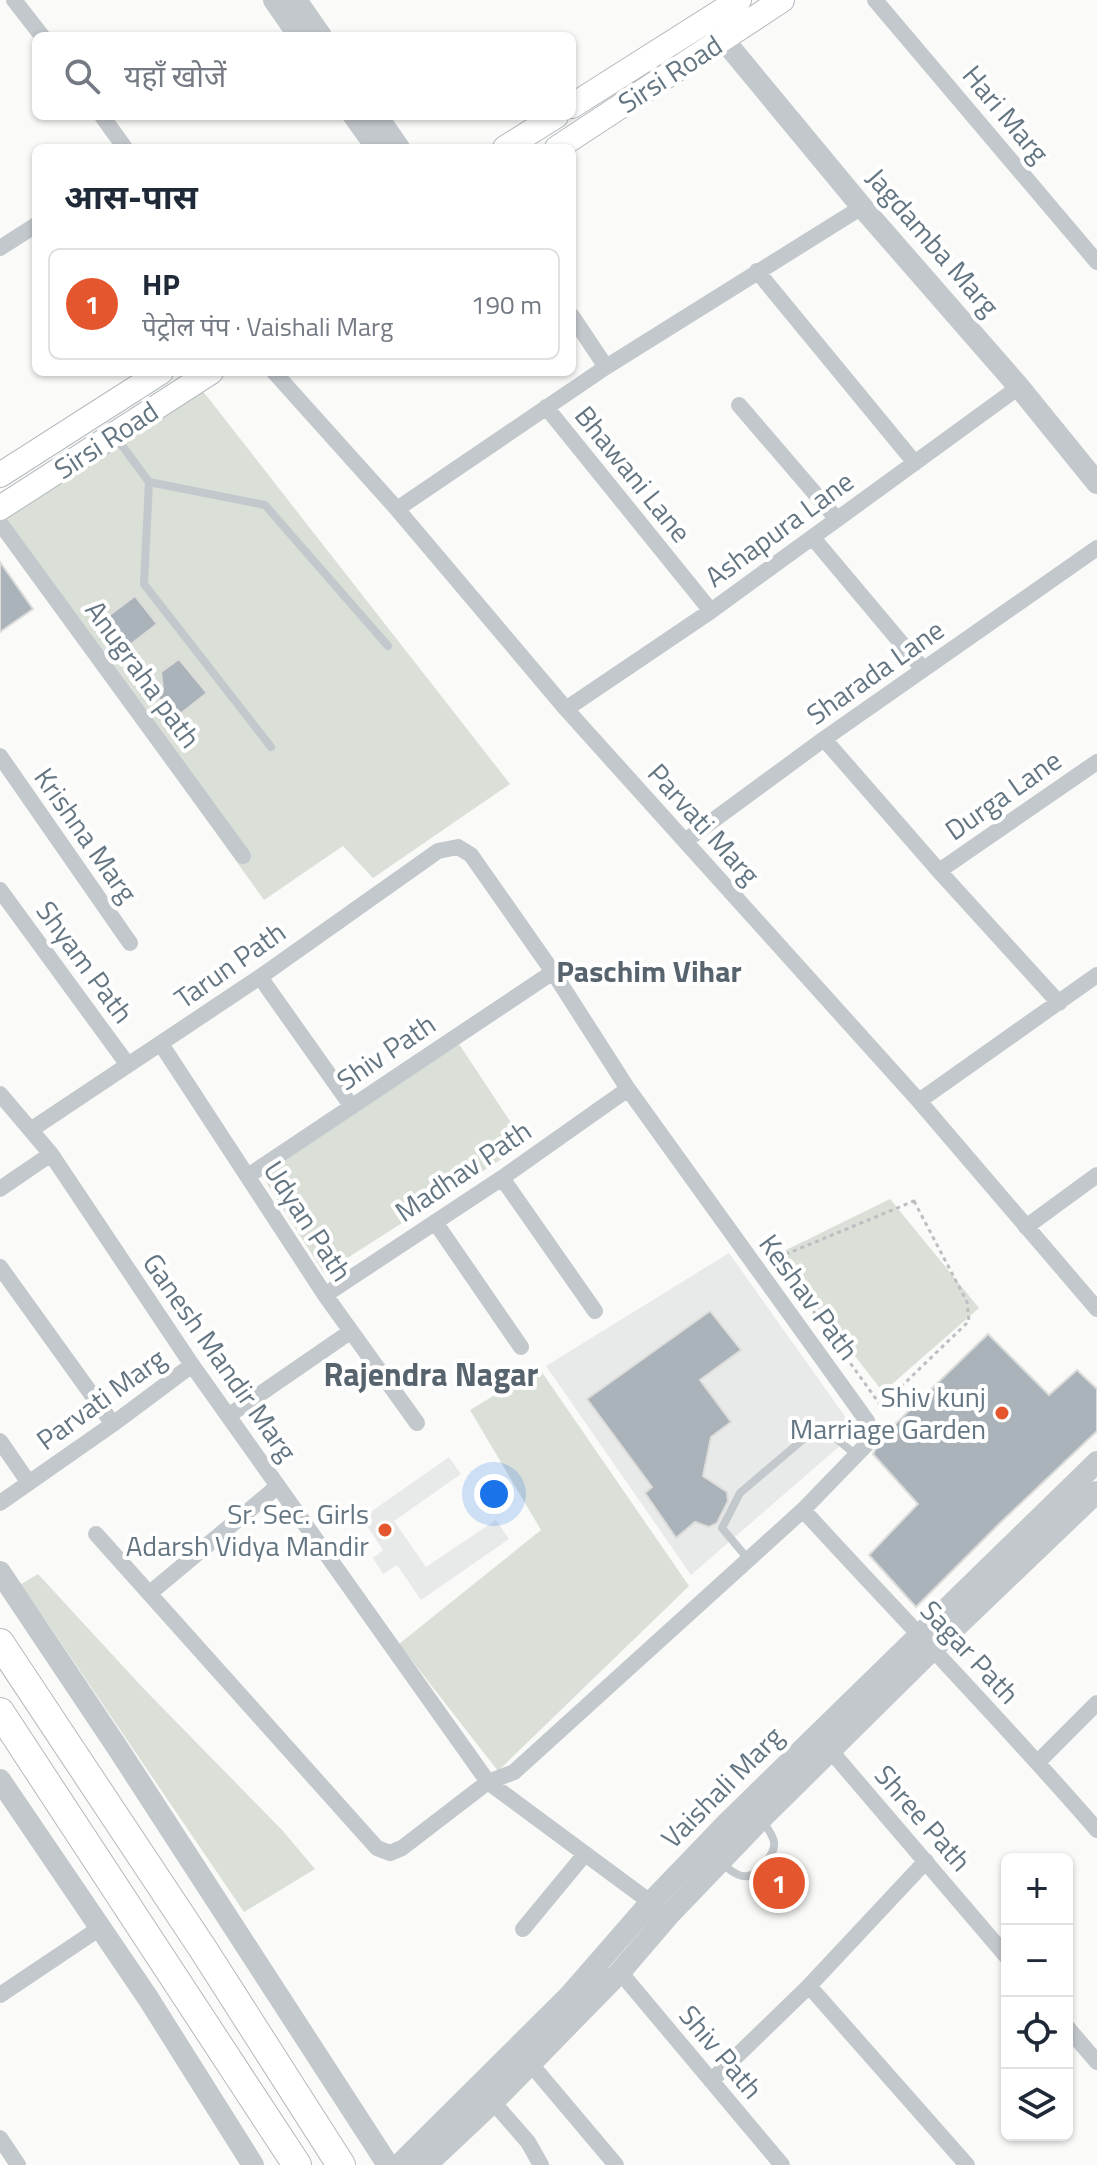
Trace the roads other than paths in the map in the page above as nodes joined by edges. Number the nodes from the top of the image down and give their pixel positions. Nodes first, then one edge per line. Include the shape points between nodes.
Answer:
1 (14, 0) edge
2 (274, 0) edge
3 (296, 0) edge
4 (739, 0) edge
5 (782, 0) edge
6 (875, 0) edge
7 (39, 32) edge
8 (296, 32) edge
9 (318, 32) edge
10 (723, 39) junction
11 (576, 103) edge
12 (105, 120) edge
13 (357, 120) edge
14 (380, 120) edge
15 (550, 120) edge
16 (122, 144) edge
17 (374, 144) edge
18 (396, 144) edge
19 (511, 144) edge
20 (563, 144) edge
21 (862, 207) junction
22 (32, 227) edge
23 (2, 243) edge
24 (1097, 262) edge
25 (757, 271) junction
26 (576, 322) edge
27 (606, 367) junction
28 (155, 376) edge
29 (205, 376) edge
30 (278, 376) edge
31 (1019, 387) junction
32 (739, 405) dead end
33 (546, 407) junction
34 (114, 434) junction
35 (915, 463) junction
36 (0, 475) edge
37 (149, 482) junction
38 (1097, 483) edge
39 (0, 508) edge
40 (397, 509) junction
41 (836, 518) junction
42 (0, 523) edge
43 (813, 538) junction
44 (1097, 548) edge
45 (711, 611) junction
46 (388, 646) dead end
47 (923, 669) junction
48 (566, 709) junction
49 (824, 739) junction
50 (271, 747) dead end
51 (0, 756) edge
52 (1097, 762) edge
53 (685, 841) junction
54 (458, 847) joint
55 (243, 856) dead end
56 (939, 871) junction
57 (0, 890) edge
58 (130, 943) dead end
59 (553, 972) junction
60 (1097, 975) edge
61 (260, 977) junction
62 (1059, 1003) junction
63 (161, 1044) junction
64 (128, 1065) junction
65 (628, 1089) junction
66 (0, 1094) edge
67 (919, 1101) junction
68 (352, 1107) junction
69 (32, 1129) junction
70 (51, 1154) junction
71 (1097, 1175) edge
72 (248, 1176) junction
73 (502, 1178) junction
74 (0, 1189) edge
75 (435, 1222) junction
76 (1026, 1227) junction
77 (0, 1267) edge
78 (325, 1295) junction
79 (1097, 1309) edge
80 (595, 1311) dead end
81 (350, 1332) junction
82 (521, 1347) dead end
83 (192, 1365) junction
84 (228, 1416) junction
85 (417, 1423) dead end
86 (113, 1424) junction
87 (0, 1441) edge
88 (856, 1455) junction
89 (1097, 1462) edge
90 (29, 1483) junction
91 (278, 1486) junction
92 (1097, 1492) edge
93 (0, 1503) edge
94 (803, 1510) junction
95 (96, 1534) dead end
96 (748, 1560) junction
97 (0, 1572) edge
98 (150, 1593) junction
99 (925, 1642) junction
100 (0, 1643) edge
101 (1097, 1703) edge
102 (0, 1712) edge
103 (830, 1750) junction
104 (1038, 1762) junction
105 (0, 1780) edge
106 (488, 1782) junction
107 (761, 1819) junction
108 (1097, 1830) edge
109 (734, 1831) junction
110 (585, 1854) junction
111 (926, 1861) junction
112 (720, 1862) junction
113 (659, 1909) junction
114 (100, 1928) junction
115 (523, 1929) dead end
116 (1001, 1950) edge
117 (620, 1972) junction
118 (809, 1986) junction
119 (0, 1995) edge
120 (1073, 2034) edge
121 (524, 2056) junction
122 (1097, 2062) edge
123 (711, 2081) junction
124 (486, 2094) junction
125 (0, 2138) edge
126 (18, 2165) edge
127 (253, 2165) edge
128 (297, 2165) edge
129 (341, 2165) edge
130 (388, 2165) edge
131 (399, 2165) edge
132 (426, 2165) edge
133 (541, 2165) edge
134 (616, 2165) edge
135 (782, 2165) edge
136 (967, 2165) edge

1 - 7 street
2 - 8 street
3 - 9 street
4 - 11 main road, Sirsi Road
5 - 10 main road, Sirsi Road
6 - 24 street, Hari Marg
10 - 20 main road, Sirsi Road
10 - 21 street, Jagdamba Marg
12 - 16 street
13 - 17 street
14 - 18 street
15 - 19 main road
21 - 25 street
21 - 31 street, Jagdamba Marg
22 - 23 street
25 - 27 street
25 - 35 street
26 - 27 street
27 - 33 street
28 - 36 main road, Sirsi Road
29 - 34 main road, Sirsi Road
30 - 40 street, Parvati Marg
31 - 35 street, Ashapura Lane
31 - 38 street, Jagdamba Marg
32 - 41 street
33 - 40 street
33 - 45 street, Bhawani Lane
34 - 37 lane
34 - 39 main road, Sirsi Road
35 - 41 street, Ashapura Lane
37 - 46 lane via 265,505
37 - 50 lane via 144,584
40 - 48 street, Parvati Marg
41 - 43 street, Ashapura Lane
42 - 55 street, Anugraha path
43 - 45 street, Ashapura Lane
43 - 47 street
44 - 47 street, Sharada Lane
45 - 48 street, Ashapura Lane
47 - 49 street, Sharada Lane
48 - 53 street, Parvati Marg
49 - 53 street, Sharada Lane
49 - 56 street
51 - 58 street, Krishna Marg
52 - 56 street, Durga Lane
53 - 67 street, Parvati Marg
54 - 59 street, Keshav Path via 471,855
54 - 61 street, Tarun Path via 438,851
56 - 62 street
57 - 64 street, Shyam Path
59 - 65 street, Keshav Path
59 - 68 street, Shiv Path
60 - 62 street
61 - 63 street, Tarun Path
61 - 68 street
62 - 67 street
63 - 64 street, Tarun Path
63 - 72 street, Udyan Path
64 - 69 street, Tarun Path
65 - 73 street, Madhav Path
65 - 88 street, Keshav Path via 867,1421 871,1432
66 - 69 street, Ganesh Mandir Marg
67 - 76 street, Parvati Marg
68 - 72 street, Shiv Path
69 - 70 street, Ganesh Mandir Marg
70 - 74 street
70 - 83 street, Ganesh Mandir Marg
71 - 76 street
72 - 78 street, Udyan Path
73 - 75 street, Madhav Path
73 - 80 street
75 - 78 street, Madhav Path
75 - 82 street
76 - 79 street, Parvati Marg
77 - 86 street
78 - 81 street, Udyan Path
81 - 84 street
81 - 85 street, Udyan Path
83 - 84 street, Ganesh Mandir Marg
83 - 86 street, Parvati Marg
84 - 91 street, Ganesh Mandir Marg
86 - 90 street, Parvati Marg
87 - 90 street
88 - 94 street, Keshav Path
88 - 96 lane via 820,1425 740,1493 722,1528
89 - 99 street, Vaishali Marg
90 - 93 street, Parvati Marg
91 - 98 street
91 - 106 street, Ganesh Mandir Marg
92 - 99 street, Vaishali Marg
94 - 96 street, Keshav Path
94 - 99 street, Sagar Path
95 - 98 street, Keshav Path
96 - 106 street, Keshav Path via 514,1772
97 - 130 street
98 - 106 street, Keshav Path via 377,1848 390,1853 402,1848
99 - 103 street, Vaishali Marg
99 - 104 street, Sagar Path
99 - 109 street, Vaishali Marg
100 - 129 highway
101 - 104 street
102 - 128 highway
103 - 107 street, Vaishali Marg
103 - 111 street, Shree Path
104 - 108 street, Sagar Path
105 - 114 street
106 - 110 street, Ganesh Mandir Marg
107 - 109 street, Vaishali Marg
107 - 112 lane via 774,1841 773,1851 757,1871 740,1875
109 - 112 street, Vaishali Marg
109 - 113 street, Vaishali Marg
110 - 113 street, Ganesh Mandir Marg
110 - 115 street
111 - 116 street, Shree Path
111 - 118 street
112 - 113 street, Vaishali Marg
113 - 117 street, Vaishali Marg
113 - 121 street, Vaishali Marg via 570,1995
114 - 119 street
114 - 127 street
117 - 121 street, Vaishali Marg
117 - 123 street, Shiv Path
118 - 123 street
118 - 136 street
120 - 122 street
121 - 124 street, Vaishali Marg
121 - 134 street
123 - 135 street, Shiv Path
124 - 131 street, Vaishali Marg
124 - 132 street, Vaishali Marg
124 - 133 street
125 - 126 street

